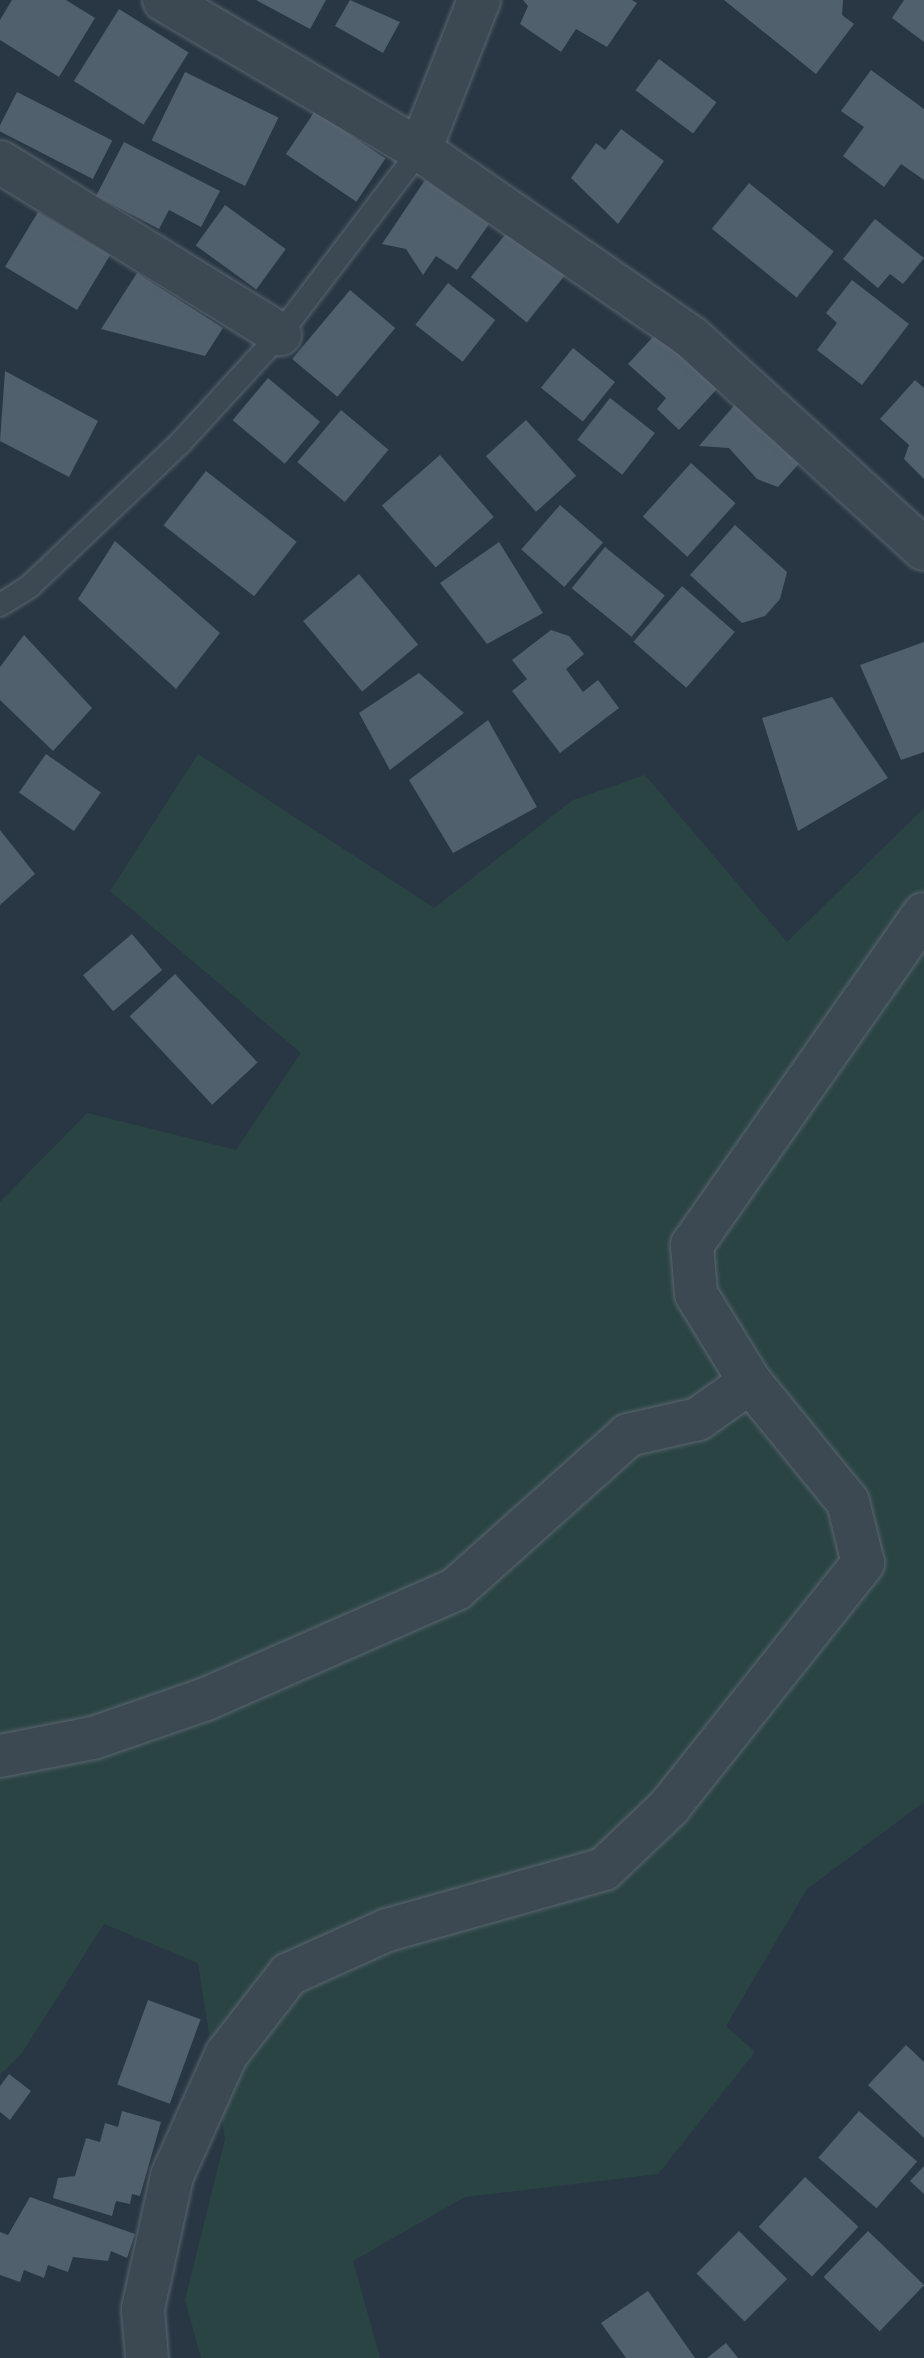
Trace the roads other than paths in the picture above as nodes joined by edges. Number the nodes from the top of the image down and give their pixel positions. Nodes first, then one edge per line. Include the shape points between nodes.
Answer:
1 (164, 0) edge
2 (479, 0) edge
3 (420, 150) junction
4 (0, 162) edge
5 (280, 334) junction
6 (924, 549) edge
7 (0, 604) edge
8 (924, 914) edge
9 (750, 1382) junction
10 (0, 1756) edge
11 (148, 2358) edge

1 - 3 street
2 - 3 street
3 - 5 lane
3 - 6 street via 690,337
4 - 5 street
5 - 7 lane via 182,441 30,586
8 - 9 street via 692,1245 696,1294
9 - 10 street via 698,1419 628,1436 456,1588 206,1699 93,1738
9 - 11 street via 848,1502 863,1562 669,1807 604,1869 387,1930 290,1974 226,2055 172,2176 144,2308

